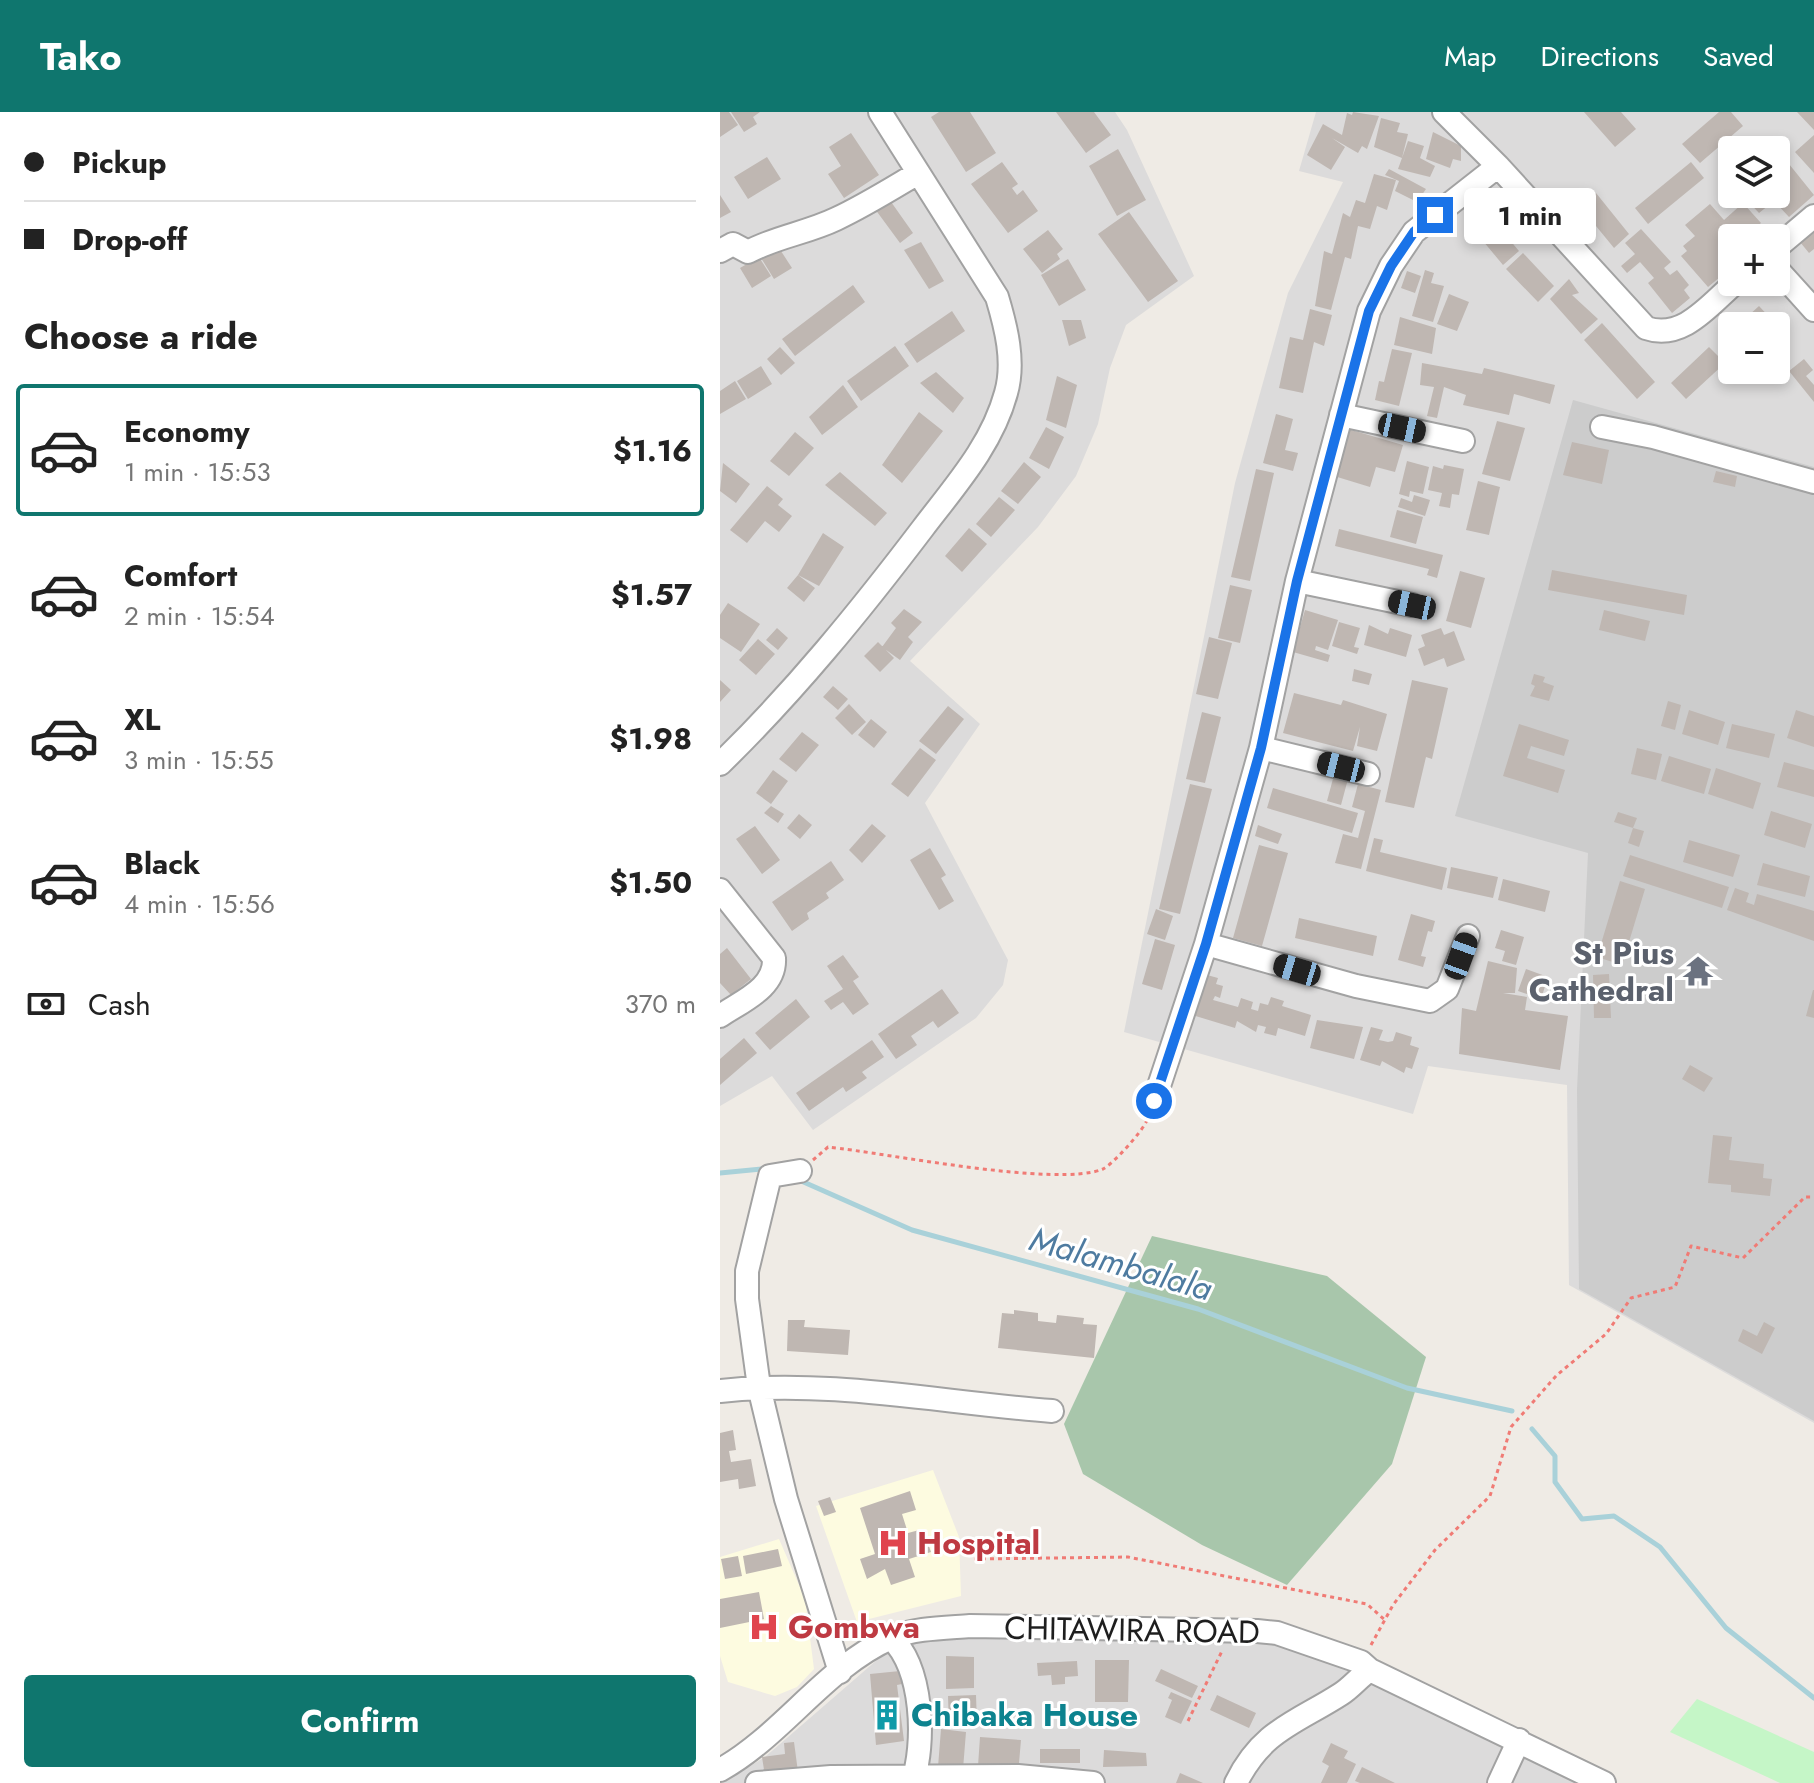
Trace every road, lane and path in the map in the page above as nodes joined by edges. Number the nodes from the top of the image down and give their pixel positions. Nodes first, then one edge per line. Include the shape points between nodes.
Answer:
1 (880, 112) edge
2 (1444, 112) edge
3 (1498, 166) junction
4 (918, 173) junction
5 (1814, 216) edge
6 (1790, 236) edge
7 (720, 251) edge
8 (1790, 283) edge
9 (1720, 296) edge
10 (1814, 310) edge
11 (1341, 415) junction
12 (1602, 427) dead end
13 (1463, 441) dead end
14 (1814, 482) edge
15 (1297, 581) junction
16 (1412, 605) dead end
17 (1261, 748) junction
18 (720, 764) edge
19 (1368, 774) dead end
20 (720, 890) edge
21 (1468, 936) dead end
22 (1206, 944) junction
23 (720, 1016) edge
24 (1154, 1101) joint
25 (800, 1171) joint
26 (1814, 1197) edge
27 (759, 1387) junction
28 (720, 1391) edge
29 (1052, 1411) dead end
30 (974, 1559) dead end
31 (1386, 1621) junction
32 (1231, 1629) junction
33 (891, 1638) junction
34 (1366, 1666) junction
35 (840, 1672) junction
36 (1188, 1721) dead end
37 (1519, 1740) junction
38 (731, 1772) edge
39 (914, 1780) edge
40 (1018, 1780) edge
41 (757, 1783) edge
42 (1093, 1783) edge
43 (1236, 1783) edge
44 (1499, 1783) edge
45 (1604, 1783) edge

1 - 4 street
2 - 3 street
3 - 9 street via 1646,328 1681,329
3 - 11 street via 1414,232 1391,266 1369,311
4 - 7 street via 792,238 748,252 733,244
4 - 18 street via 997,297 1009,359 998,420 971,465 873,594
5 - 6 street
8 - 10 street
11 - 13 street
11 - 15 street
12 - 14 street
15 - 16 street
15 - 17 street
17 - 19 street
17 - 22 street
20 - 23 street via 774,958 775,967 767,984
21 - 22 street via 1447,989 1430,1001
22 - 24 street
24 - 25 path via 1145,1125 1105,1169 1074,1174 1010,1171 828,1147
25 - 27 street via 770,1176 747,1271
26 - 31 path via 1805,1197 1743,1258 1691,1246 1675,1287 1631,1298 1606,1334 1557,1375 1511,1427 1490,1496 1435,1550
27 - 28 street
27 - 29 street via 858,1390
27 - 35 street
30 - 31 path via 1128,1557 1367,1604
31 - 34 path
32 - 33 street, CHITAWIRA ROAD via 970,1626
32 - 34 street, CHITAWIRA ROAD via 1277,1633
32 - 36 path
33 - 35 street, CHITAWIRA ROAD
33 - 39 street via 910,1662 918,1692
34 - 37 street, CHITAWIRA ROAD
34 - 43 street via 1342,1693 1270,1736
35 - 38 street, CHITAWIRA ROAD
37 - 44 street
37 - 45 street, CHITAWIRA ROAD
39 - 40 street
39 - 41 street via 831,1777
40 - 42 street

